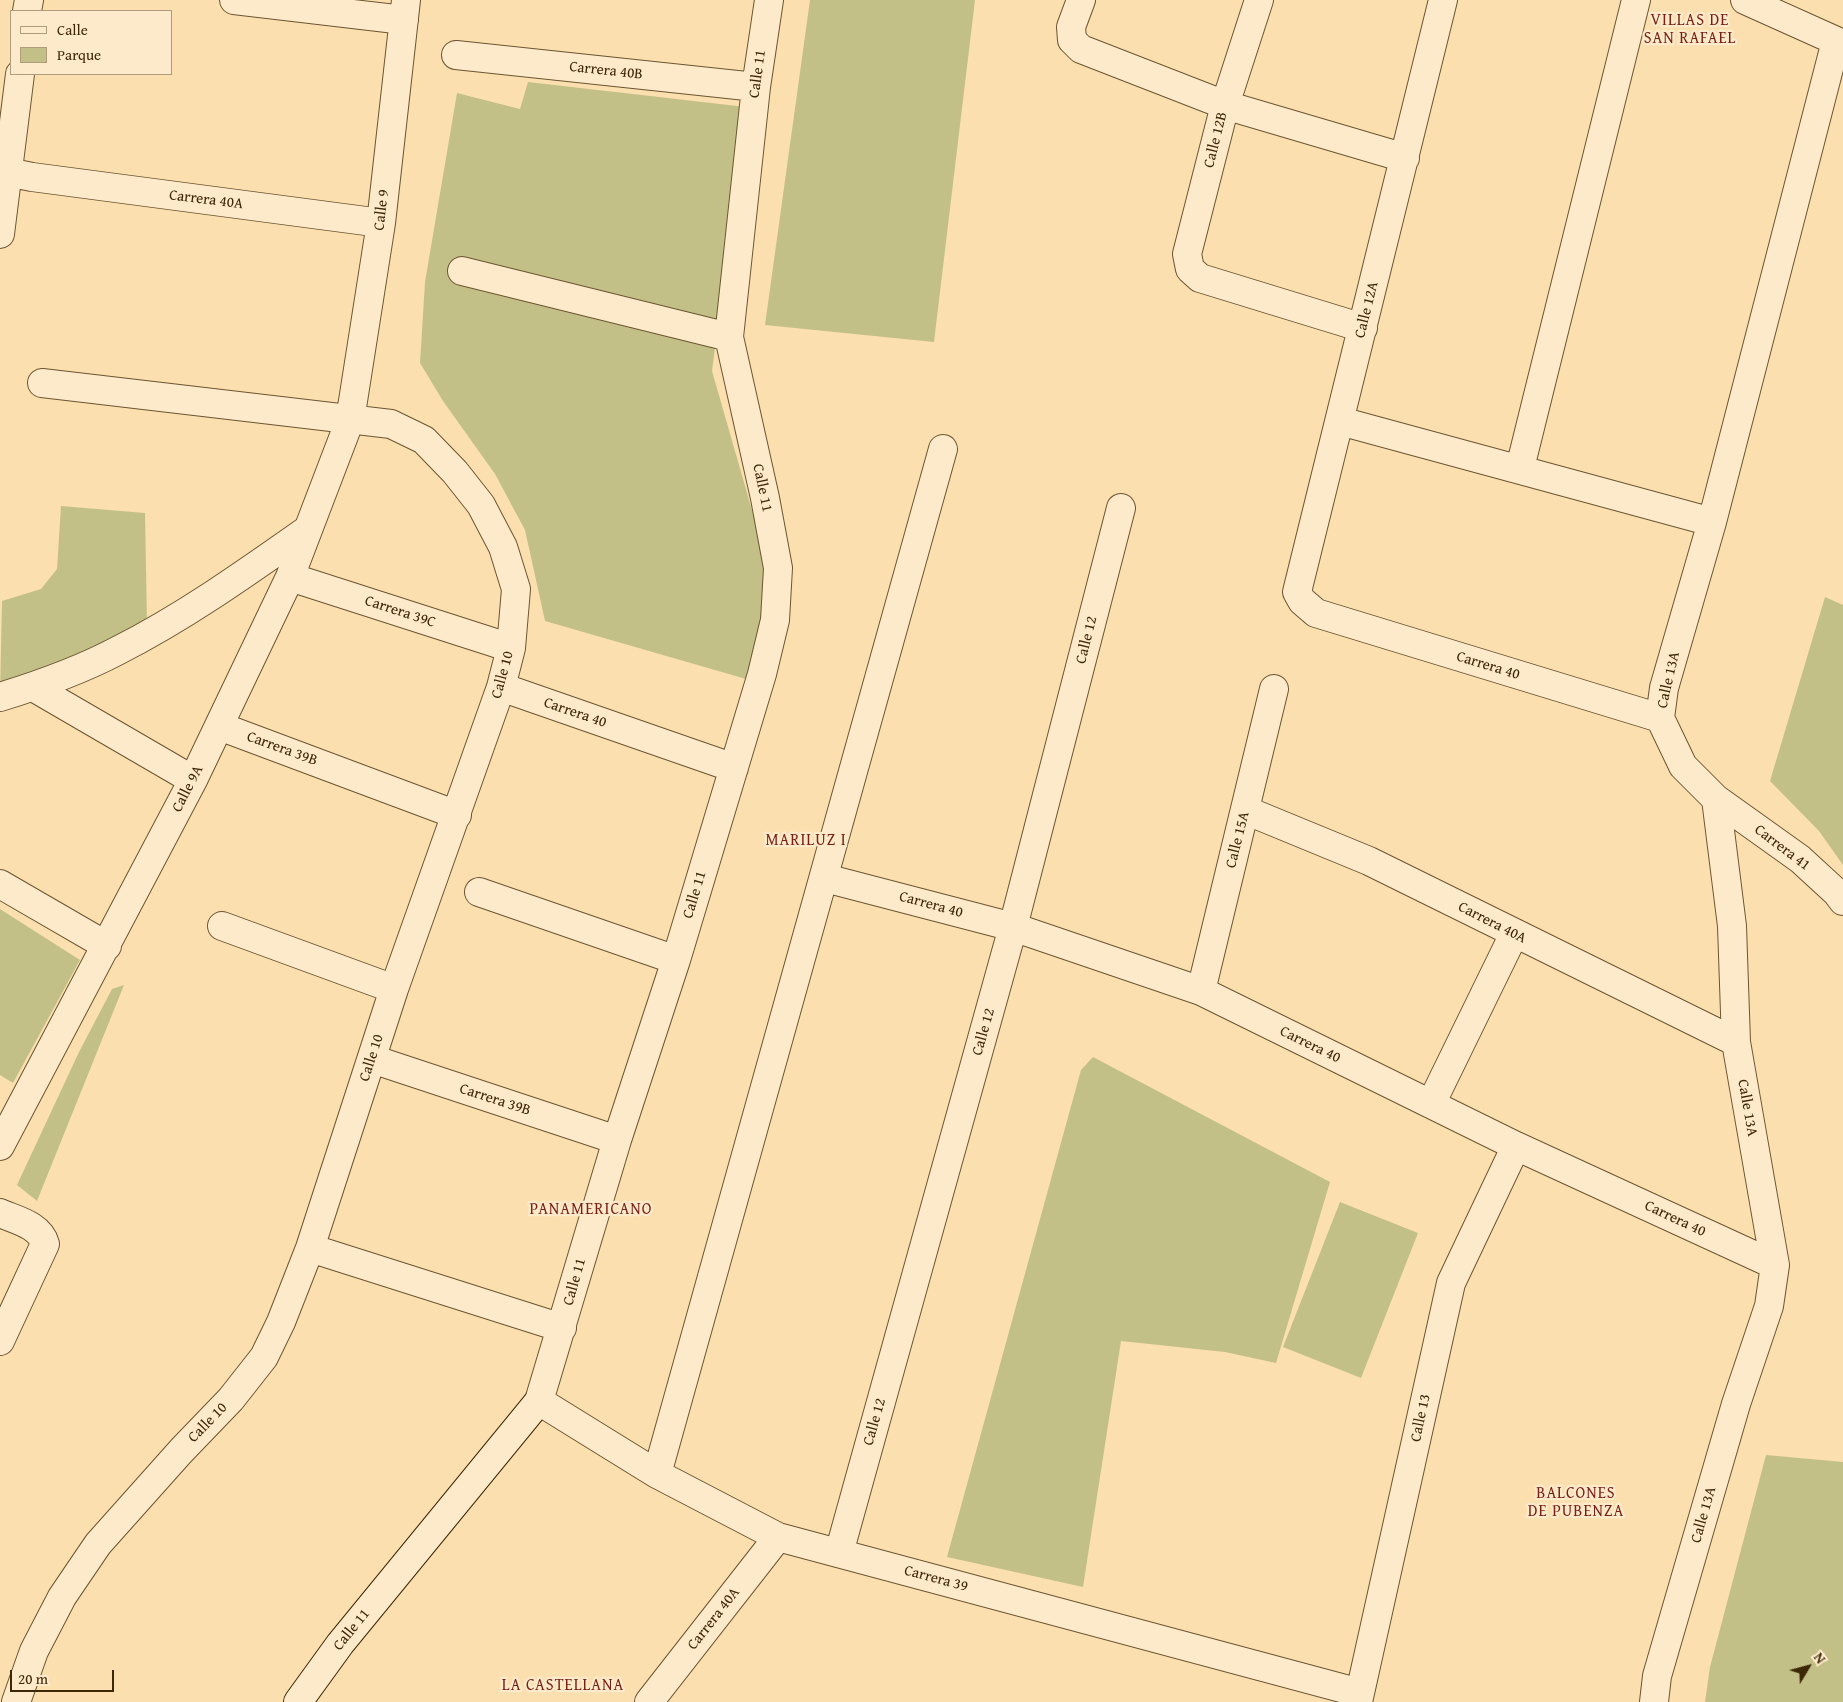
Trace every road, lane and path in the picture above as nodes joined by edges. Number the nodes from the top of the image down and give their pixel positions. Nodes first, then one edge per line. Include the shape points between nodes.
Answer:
1 (234, 0) edge
2 (768, 0) edge
3 (1081, 0) edge
4 (1259, 0) edge
5 (1443, 0) edge
6 (1636, 0) edge
7 (1745, 0) edge
8 (405, 10) edge
9 (1839, 43) edge
10 (456, 55) dead end
11 (20, 75) edge
12 (756, 87) junction
13 (1225, 105) junction
14 (5, 143) edge
15 (1404, 158) junction
16 (20, 175) junction
17 (381, 223) junction
18 (0, 234) edge
19 (462, 271) dead end
20 (1363, 328) junction
21 (728, 336) junction
22 (42, 383) dead end
23 (350, 420) junction
24 (1340, 421) junction
25 (943, 448) dead end
26 (1520, 468) junction
27 (1121, 508) dead end
28 (1712, 522) junction
29 (307, 530) junction
30 (290, 577) junction
31 (1316, 613) joint
32 (511, 648) junction
33 (33, 687) junction
34 (500, 687) junction
35 (1274, 688) dead end
36 (0, 698) edge
37 (1660, 718) junction
38 (219, 726) junction
39 (734, 768) junction
40 (193, 780) junction
41 (1716, 799) junction
42 (1245, 810) junction
43 (457, 815) junction
44 (825, 878) junction
45 (0, 884) edge
46 (479, 892) dead end
47 (1843, 902) edge
48 (222, 926) dead end
49 (1013, 927) junction
50 (1514, 934) junction
51 (107, 946) junction
52 (676, 960) junction
53 (394, 989) junction
54 (1201, 991) junction
55 (1736, 1042) junction
56 (372, 1059) junction
57 (1431, 1104) junction
58 (617, 1140) junction
59 (0, 1146) edge
60 (1516, 1146) junction
61 (0, 1212) edge
62 (310, 1248) junction
63 (1775, 1265) junction
64 (562, 1328) junction
65 (0, 1341) edge
66 (539, 1401) junction
67 (657, 1474) junction
68 (778, 1537) junction
69 (839, 1553) junction
70 (1359, 1698) edge
71 (16, 1702) edge
72 (298, 1702) edge
73 (649, 1702) edge
74 (1654, 1702) edge

1 - 8 street
2 - 12 street, Calle 11
3 - 13 street via 1071,26 1072,40 1081,49
4 - 13 street, Calle 12B
5 - 15 street, Calle 12A
6 - 26 street
7 - 9 street
8 - 17 street, Calle 9
9 - 28 street, Calle 13A
10 - 12 street, Carrera 40B
11 - 14 street
12 - 21 street, Calle 11
13 - 15 street
13 - 20 street, Calle 12B via 1187,254 1190,269 1200,278
14 - 16 street
15 - 20 street, Calle 12A
16 - 17 street, Carrera 40A
16 - 18 street
17 - 23 street, Calle 9
19 - 21 street
20 - 24 street, Calle 12A
21 - 39 street, Calle 11 via 778,568 775,620
22 - 23 street, Calle 10
23 - 29 street, Calle 9A
23 - 32 street, Calle 10 via 391,424 424,440 456,472 481,505 503,547 516,589
24 - 26 street
24 - 31 street, Calle 12A via 1297,592 1302,602
25 - 44 street
26 - 28 street
27 - 49 street, Calle 12
28 - 37 street, Calle 13A via 1664,688
29 - 30 street, Calle 9A
29 - 33 street via 227,587 117,652
30 - 32 street, Carrera 39C
30 - 38 street, Calle 9A
31 - 37 street, Carrera 40
32 - 34 street, Calle 10
33 - 36 street
33 - 40 street
34 - 39 street, Carrera 40
34 - 43 street, Calle 10
35 - 42 street, Calle 15A
37 - 41 street, Calle 13A via 1683,766
38 - 40 street, Calle 9A
38 - 43 street, Carrera 39B
39 - 52 street, Calle 11
40 - 51 street, Calle 9A
41 - 47 street, Carrera 41 via 1800,859 1837,892
41 - 55 street, Calle 13A via 1732,926
42 - 50 street, Carrera 40A via 1369,861
42 - 54 street, Calle 15A
43 - 53 street, Calle 10
44 - 49 street, Carrera 40
44 - 67 street
45 - 51 street
46 - 52 street
48 - 53 street
49 - 54 street, Carrera 40
49 - 69 street, Calle 12
50 - 55 street, Carrera 40A
50 - 57 street
51 - 59 street, Calle 9A
52 - 58 street, Calle 11
53 - 56 street, Calle 10
54 - 57 street, Carrera 40
55 - 63 street, Calle 13A
56 - 58 street, Carrera 39B
56 - 62 street, Calle 10
57 - 60 street, Carrera 40
58 - 64 street, Calle 11
60 - 63 street, Carrera 40
60 - 70 street, Calle 13 via 1450,1283
61 - 65 street via 34,1228 42,1235 45,1244
62 - 64 street
62 - 71 street, Calle 10 via 264,1357 231,1399 98,1544 62,1597 34,1651
63 - 74 street, Calle 13A via 1769,1306 1736,1404 1662,1657
64 - 66 street, Calle 11
66 - 67 street, Carrera 39
66 - 72 street, Calle 11 via 340,1644
67 - 68 street, Carrera 39
68 - 69 street, Carrera 39
68 - 73 street, Carrera 40A
69 - 70 street, Carrera 39

